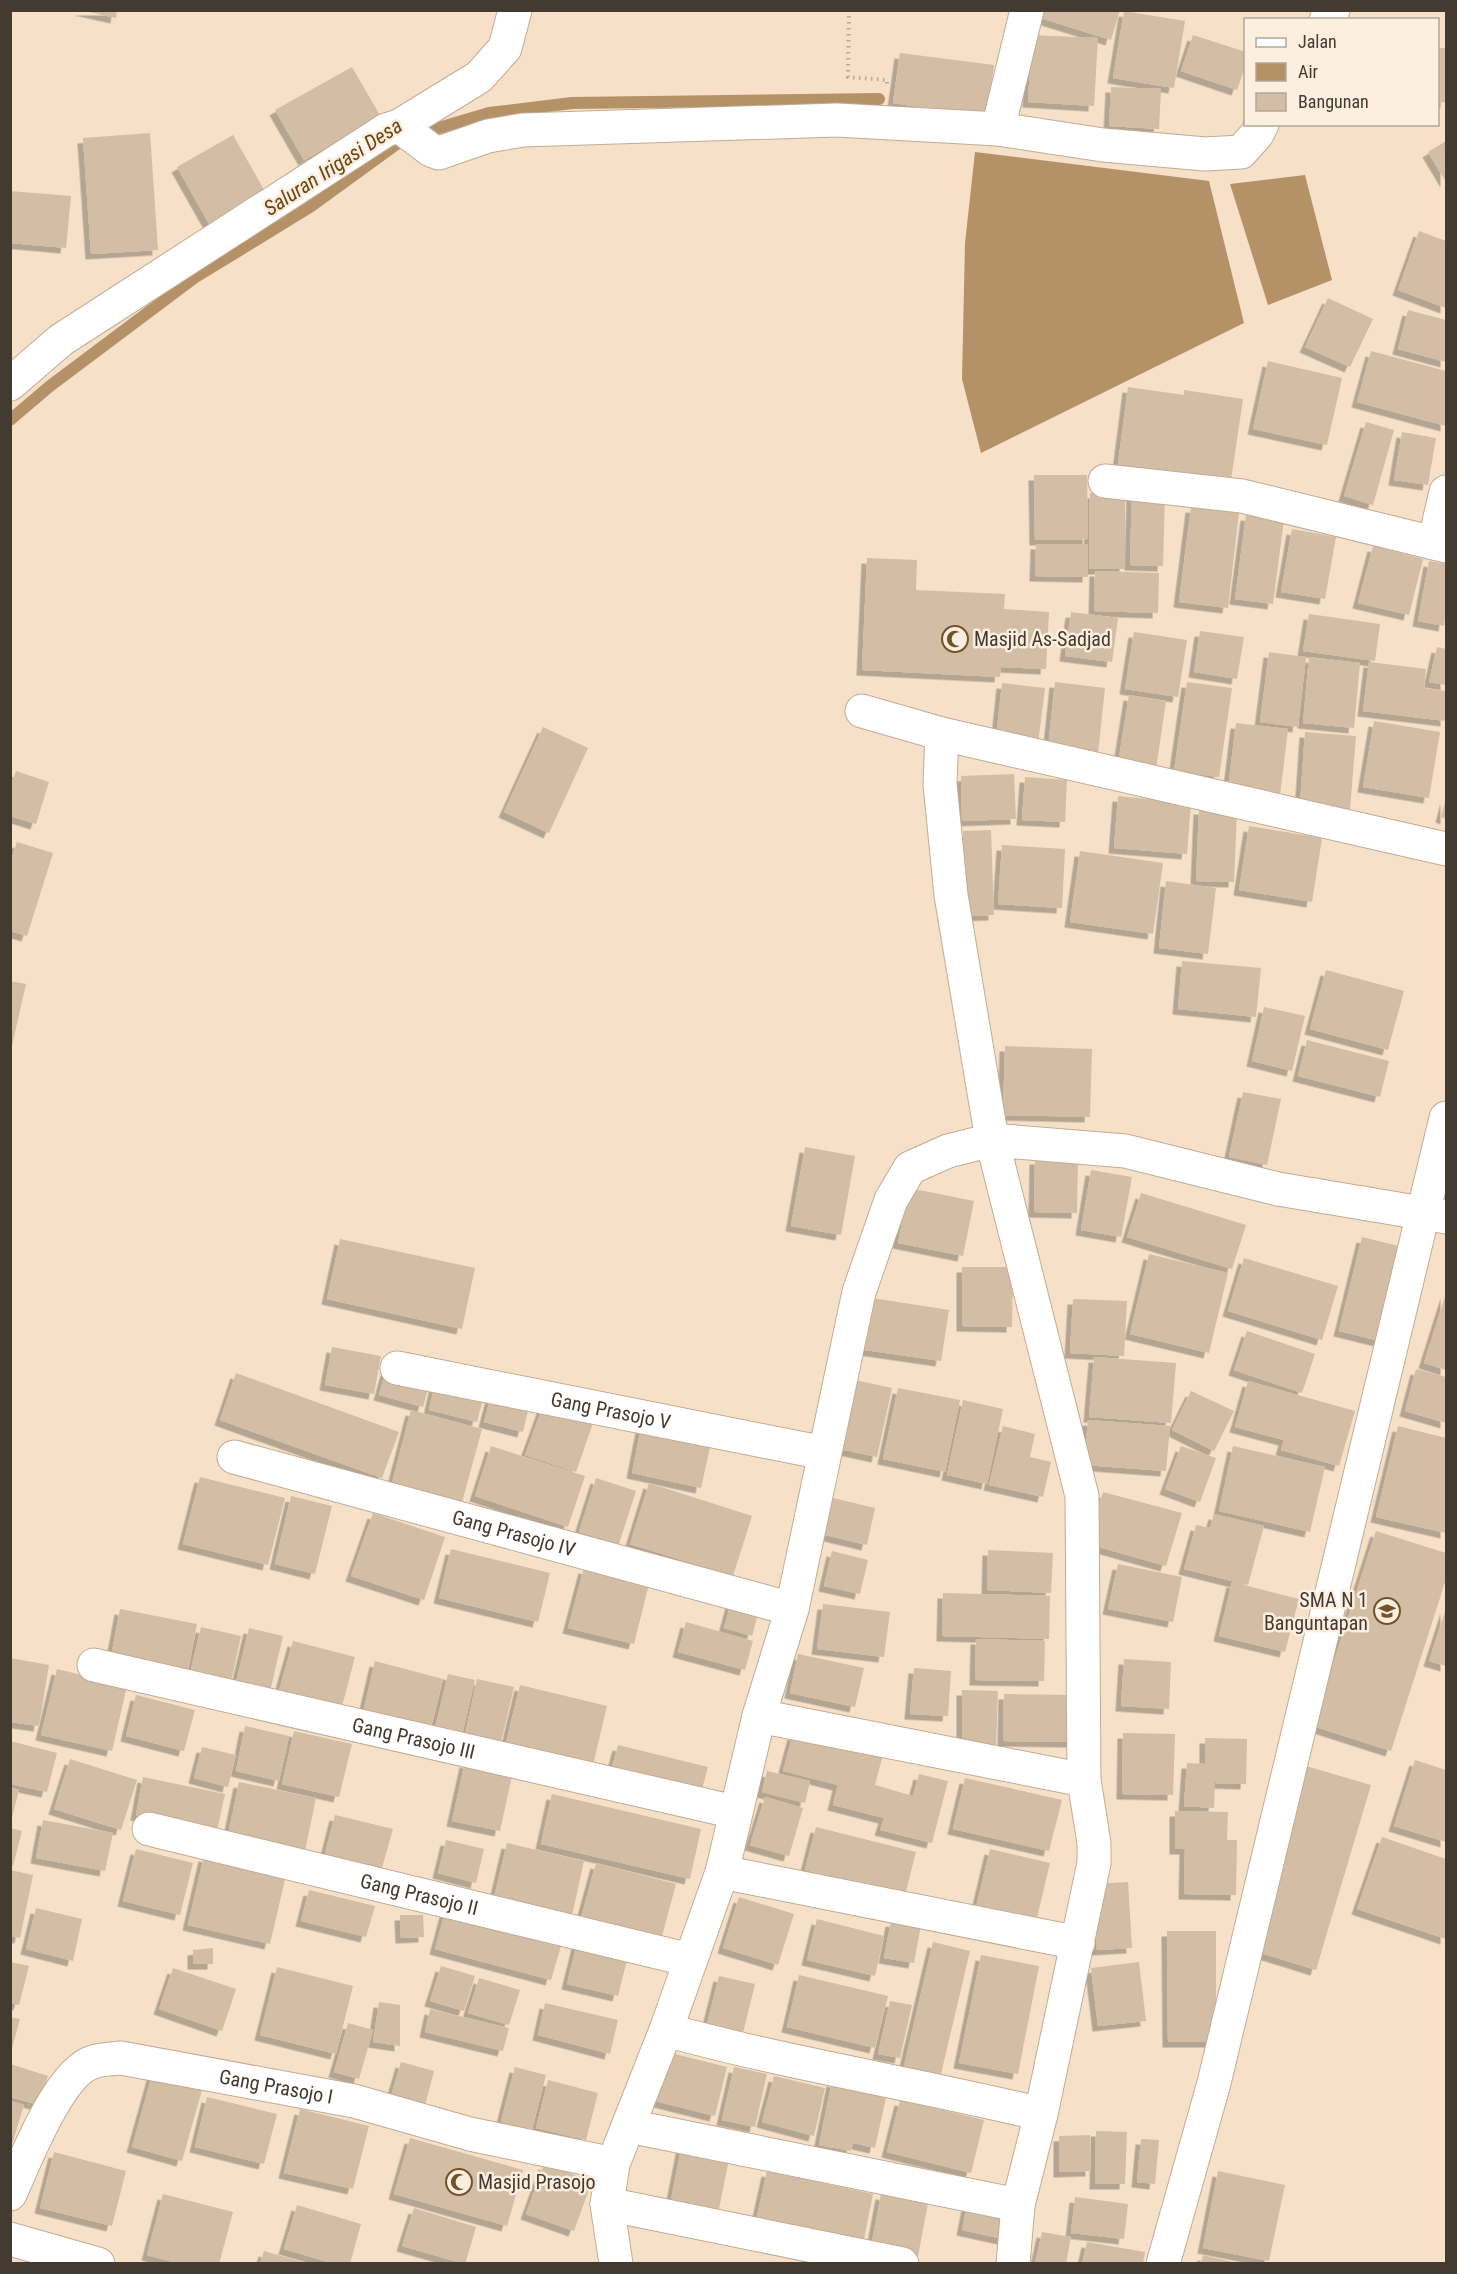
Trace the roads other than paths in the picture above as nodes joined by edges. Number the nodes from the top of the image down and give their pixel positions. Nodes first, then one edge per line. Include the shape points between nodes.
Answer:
1 (515, 10) edge
2 (1027, 10) edge
3 (1261, 126) edge
4 (998, 129) junction
5 (407, 133) junction
6 (10, 384) edge
7 (1105, 481) dead end
8 (1446, 492) edge
9 (1440, 545) edge
10 (862, 711) dead end
11 (942, 734) junction
12 (1446, 849) edge
13 (1446, 1118) edge
14 (992, 1140) junction
15 (1435, 1215) edge
16 (397, 1368) dead end
17 (824, 1452) junction
18 (234, 1457) dead end
19 (792, 1608) junction
20 (94, 1665) dead end
21 (759, 1716) junction
22 (1084, 1780) junction
23 (735, 1812) junction
24 (149, 1829) dead end
25 (722, 1872) junction
26 (1078, 1943) junction
27 (690, 1959) junction
28 (666, 2030) junction
29 (1041, 2114) junction
30 (629, 2126) junction
31 (613, 2164) junction
32 (10, 2194) edge
33 (607, 2204) junction
34 (1018, 2205) junction
35 (10, 2239) edge
36 (98, 2264) edge
37 (616, 2264) edge
38 (902, 2264) edge
39 (1013, 2264) edge
40 (1163, 2264) edge

1 - 5 street via 504,48 479,77
2 - 4 street
3 - 4 street via 1241,152 1205,154 1102,145
4 - 5 street via 837,120 523,130 488,136 439,153
5 - 6 street via 386,130 61,340
7 - 9 street via 1242,496
8 - 9 street
10 - 11 street
11 - 12 street
11 - 14 street via 940,784 951,895
13 - 15 street
14 - 15 street via 1125,1151 1278,1189
14 - 17 street via 948,1151 910,1168 891,1200 860,1292
14 - 22 street via 1082,1496
15 - 40 street via 1214,2083
16 - 17 street, Gang Prasojo V
17 - 19 street
18 - 19 street, Gang Prasojo IV
19 - 21 street
20 - 23 street, Gang Prasojo III
21 - 22 street
21 - 23 street
22 - 26 street via 1094,1863
23 - 25 street
24 - 27 street, Gang Prasojo II
25 - 26 street
25 - 27 street
26 - 29 street
27 - 28 street
28 - 29 street via 725,2047 944,2090
28 - 30 street
29 - 34 street
30 - 31 street
30 - 34 street
31 - 32 street, Gang Prasojo I via 471,2134 354,2101 121,2058 92,2062 70,2077 39,2130
31 - 33 street
33 - 37 street
33 - 38 street
34 - 39 street
35 - 36 street

